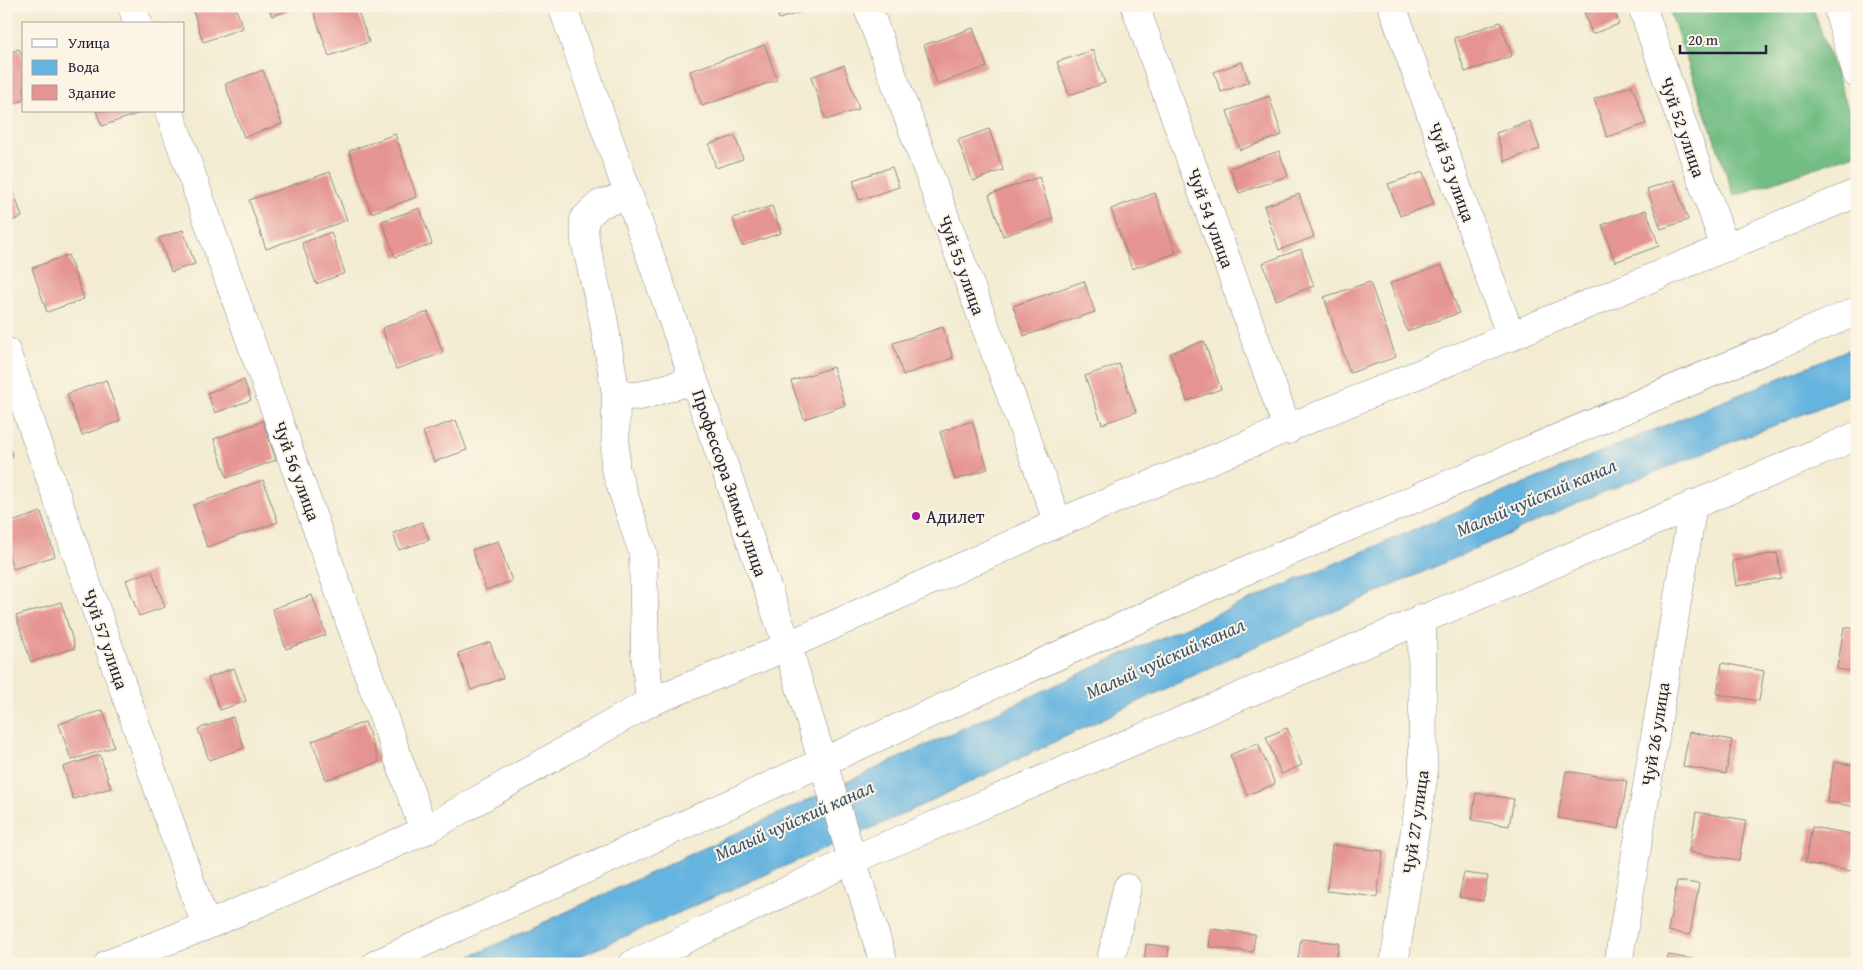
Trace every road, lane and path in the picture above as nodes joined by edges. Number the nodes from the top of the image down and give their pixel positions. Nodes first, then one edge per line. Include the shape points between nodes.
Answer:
1 (132, 6) edge
2 (562, 6) edge
3 (867, 6) edge
4 (1135, 6) edge
5 (1392, 6) edge
6 (1642, 6) edge
7 (1837, 6) edge
8 (137, 22) edge
9 (1857, 74) edge
10 (169, 112) edge
11 (1857, 193) edge
12 (629, 196) junction
13 (1725, 248) junction
14 (1857, 311) edge
15 (1511, 337) junction
16 (6, 351) edge
17 (694, 380) junction
18 (616, 395) junction
19 (1288, 430) junction
20 (1857, 436) edge
21 (1693, 504) junction
22 (1058, 523) junction
23 (1422, 618) junction
24 (788, 644) junction
25 (650, 702) junction
26 (824, 762) junction
27 (424, 830) junction
28 (852, 860) junction
29 (1127, 888) dead end
30 (206, 926) junction
31 (108, 964) edge
32 (376, 964) edge
33 (632, 964) edge
34 (884, 964) edge
35 (1110, 964) edge
36 (1394, 964) edge
37 (1618, 964) edge

1 - 8 street
2 - 12 street, Профессора Зимы улица
3 - 22 street, Чуй 55 улица
4 - 19 street, Чуй 54 улица
5 - 15 street, Чуй 53 улица
6 - 13 street, Чуй 52 улица
7 - 9 street
10 - 27 street, Чуй 56 улица
11 - 13 street
12 - 17 street, Профессора Зимы улица
12 - 18 street via 600,204 584,219 585,241 603,317
13 - 15 street
14 - 26 street via 1256,566
15 - 19 street
16 - 30 street, Чуй 57 улица
17 - 18 street via 640,396
17 - 24 street, Профессора Зимы улица
18 - 25 street via 615,468 643,553 645,652
19 - 22 street
20 - 21 street
21 - 23 street
21 - 37 street, Чуй 26 улица
22 - 24 street
23 - 28 street
23 - 36 street, Чуй 27 улица via 1423,780
24 - 25 street
24 - 26 street, Профессора Зимы улица
25 - 27 street
26 - 28 street, Профессора Зимы улица
26 - 32 street
27 - 30 street
28 - 33 street
28 - 34 street, Профессора Зимы улица
29 - 35 street
30 - 31 street

